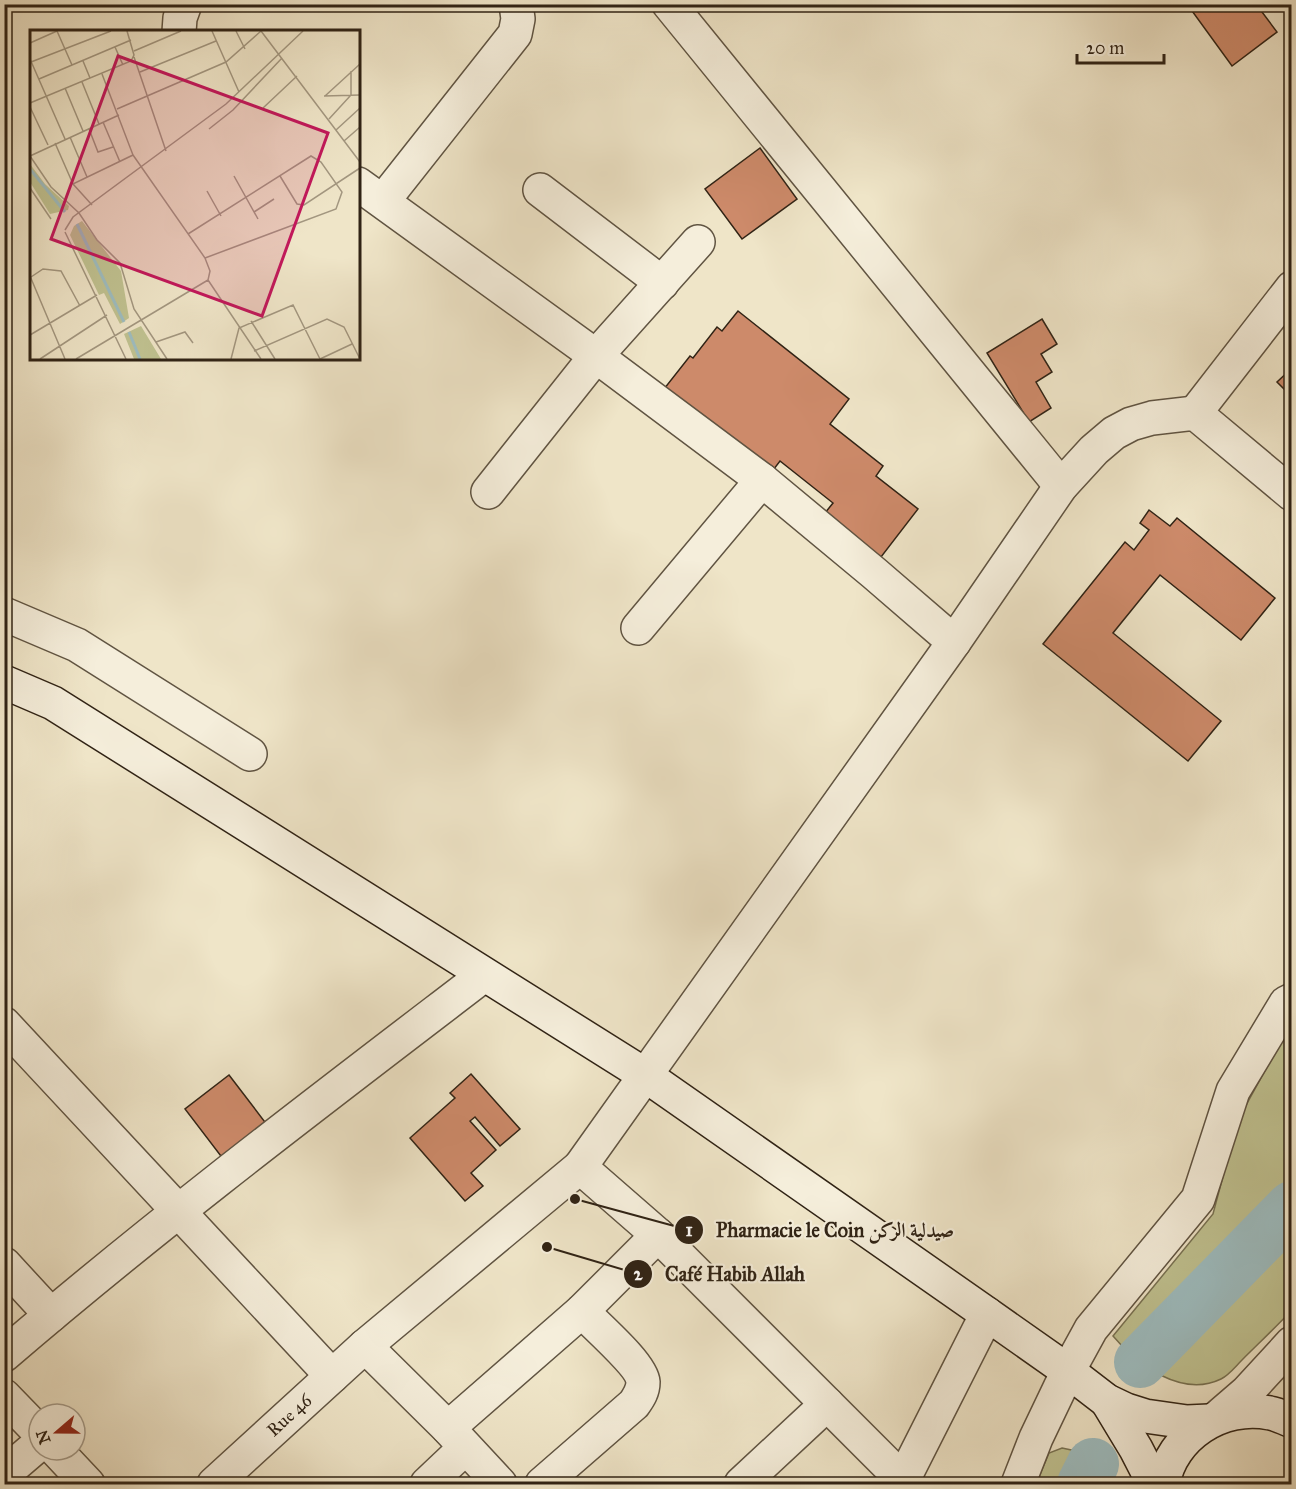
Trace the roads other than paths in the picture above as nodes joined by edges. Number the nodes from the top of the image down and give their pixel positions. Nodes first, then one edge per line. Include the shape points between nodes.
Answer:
1 (185, 4) edge
2 (516, 4) edge
3 (669, 4) edge
4 (178, 30) edge
5 (540, 190) dead end
6 (371, 192) edge
7 (698, 242) dead end
8 (662, 283) junction
9 (1292, 288) edge
10 (596, 356) junction
11 (1195, 413) junction
12 (762, 480) junction
13 (1061, 486) junction
14 (488, 492) dead end
15 (1292, 494) edge
16 (4, 614) edge
17 (638, 628) dead end
18 (954, 642) junction
19 (4, 682) edge
20 (250, 754) dead end
21 (483, 975) junction
22 (1292, 1000) edge
23 (4, 1024) edge
24 (645, 1075) junction
25 (580, 1167) junction
26 (178, 1211) junction
27 (658, 1235) junction
28 (4, 1264) edge
29 (582, 1311) junction
30 (987, 1314) junction
31 (51, 1315) junction
32 (1292, 1343) edge
33 (365, 1346) junction
34 (4, 1355) edge
35 (1068, 1371) junction
36 (332, 1376) junction
37 (4, 1396) edge
38 (1107, 1401) junction
39 (827, 1404) junction
40 (1213, 1419) junction
41 (27, 1420) edge
42 (1292, 1421) edge
43 (457, 1438) junction
44 (27, 1454) edge
45 (67, 1462) edge
46 (4, 1474) edge
47 (900, 1482) edge
48 (88, 1485) edge
49 (214, 1485) edge
50 (427, 1485) edge
51 (500, 1485) edge
52 (542, 1485) edge
53 (741, 1485) edge
54 (1018, 1485) edge
55 (1154, 1485) edge
56 (1163, 1485) edge

1 - 4 street
2 - 6 street via 515,34
3 - 13 street
5 - 8 street
6 - 10 street
7 - 8 street
8 - 10 street
9 - 11 street
10 - 12 street
10 - 14 street
11 - 13 street, Rue 46 via 1152,418 1114,433
11 - 15 street
12 - 17 street
12 - 18 street
13 - 18 street, Rue 46
16 - 20 street via 77,645
18 - 24 street, Rue 46
19 - 21 street via 53,703
21 - 24 street
21 - 26 street
22 - 35 street via 1233,1091 1198,1199 1091,1329
23 - 26 street
24 - 25 street, Rue 46
24 - 30 street
25 - 27 street
25 - 33 street, Rue 46
26 - 31 street
26 - 36 street
27 - 29 street
27 - 39 street
28 - 31 street
29 - 43 street
29 - 52 street via 630,1359 643,1379 642,1391 634,1404
30 - 35 street
30 - 47 street
31 - 34 street
32 - 40 street via 1247,1392
33 - 36 street, Rue 46
33 - 43 street
35 - 38 street
35 - 54 street
36 - 49 street, Rue 46
37 - 41 street
38 - 40 street via 1145,1416 1187,1422
38 - 55 street
39 - 47 street
39 - 53 street
40 - 42 street via 1244,1411 1270,1413
40 - 56 street via 1190,1435 1174,1453
43 - 50 street
43 - 51 street
44 - 46 street
45 - 48 street

